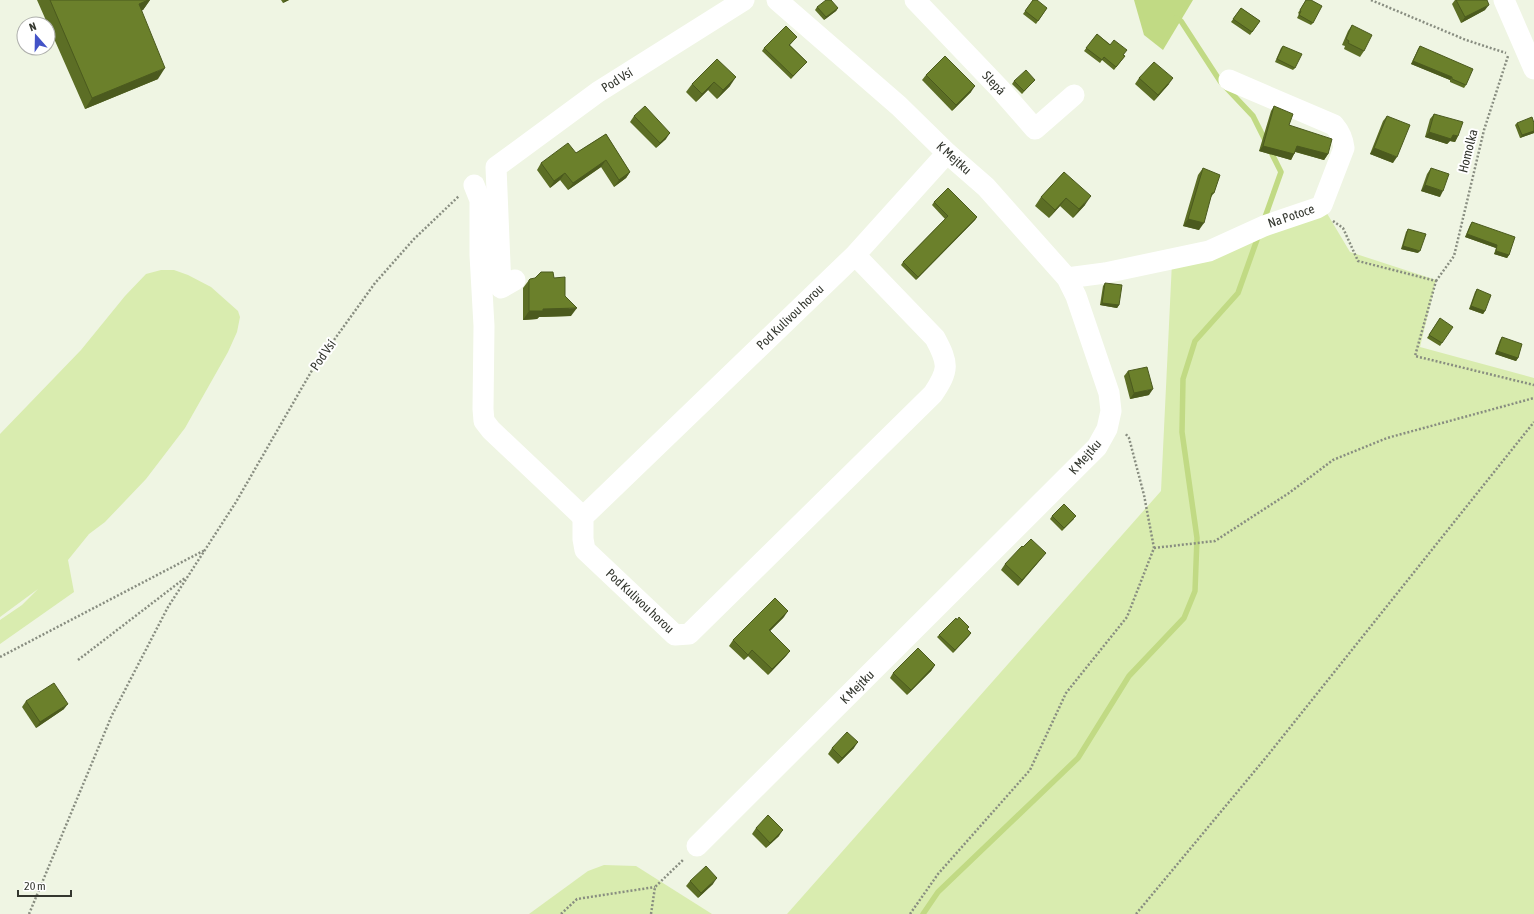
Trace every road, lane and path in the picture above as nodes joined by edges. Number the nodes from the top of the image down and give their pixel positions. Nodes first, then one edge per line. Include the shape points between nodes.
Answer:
1 (744, 0) edge
2 (777, 0) edge
3 (915, 0) edge
4 (1371, 0) edge
5 (1504, 0) edge
6 (1532, 62) edge
7 (1229, 80) dead end
8 (1074, 95) dead end
9 (947, 153) junction
10 (474, 185) joint
11 (1317, 208) junction
12 (855, 255) junction
13 (1067, 278) junction
14 (515, 280) dead end
15 (1436, 281) junction
16 (1534, 385) edge
17 (1534, 398) edge
18 (1111, 412) junction
19 (1534, 422) edge
20 (583, 517) junction
21 (1154, 548) junction
22 (205, 550) junction
23 (187, 576) junction
24 (0, 657) edge
25 (78, 660) dead end
26 (697, 846) joint
27 (655, 887) junction
28 (29, 914) edge
29 (561, 914) edge
30 (651, 914) edge
31 (910, 914) edge
32 (1136, 914) edge

1 - 14 street, Pod Vsí via 598,92 496,167 501,288
2 - 9 street, K Mejtku via 899,106
3 - 8 street, Slepá via 1035,129
4 - 15 path, Homolka via 1466,40 1508,54 1484,130 1454,256
5 - 6 street
7 - 11 street, Na Potoce via 1334,125 1339,131 1344,148 1324,202
9 - 12 street, Pod Kulivou horou
9 - 13 street, K Mejtku via 986,187
10 - 20 street via 480,200 484,421
10 - 22 path, Pod Vsí via 454,200 414,239 375,283 311,372 236,502
11 - 13 street, Na Potoce via 1264,226 1209,251 1105,273
11 - 15 path via 1343,228 1358,261
12 - 20 street, Pod Kulivou horou
12 - 20 street, Pod Kulivou horou via 935,338 944,354 946,368 940,384 933,394 689,634 675,635 585,550
13 - 18 street, K Mejtku via 1076,296 1107,386
15 - 16 path via 1415,356
17 - 21 path via 1387,438 1333,460 1289,493 1215,541
18 - 21 path via 1129,438
18 - 26 street, K Mejtku via 1107,428 1097,447
19 - 32 path via 1268,755
21 - 31 path via 1127,618 1066,693 1030,770 938,874
22 - 23 path, Pod Vsí
22 - 24 path
23 - 25 path
23 - 28 path via 168,607 112,715
26 - 27 path
27 - 29 path via 577,899
27 - 30 path

